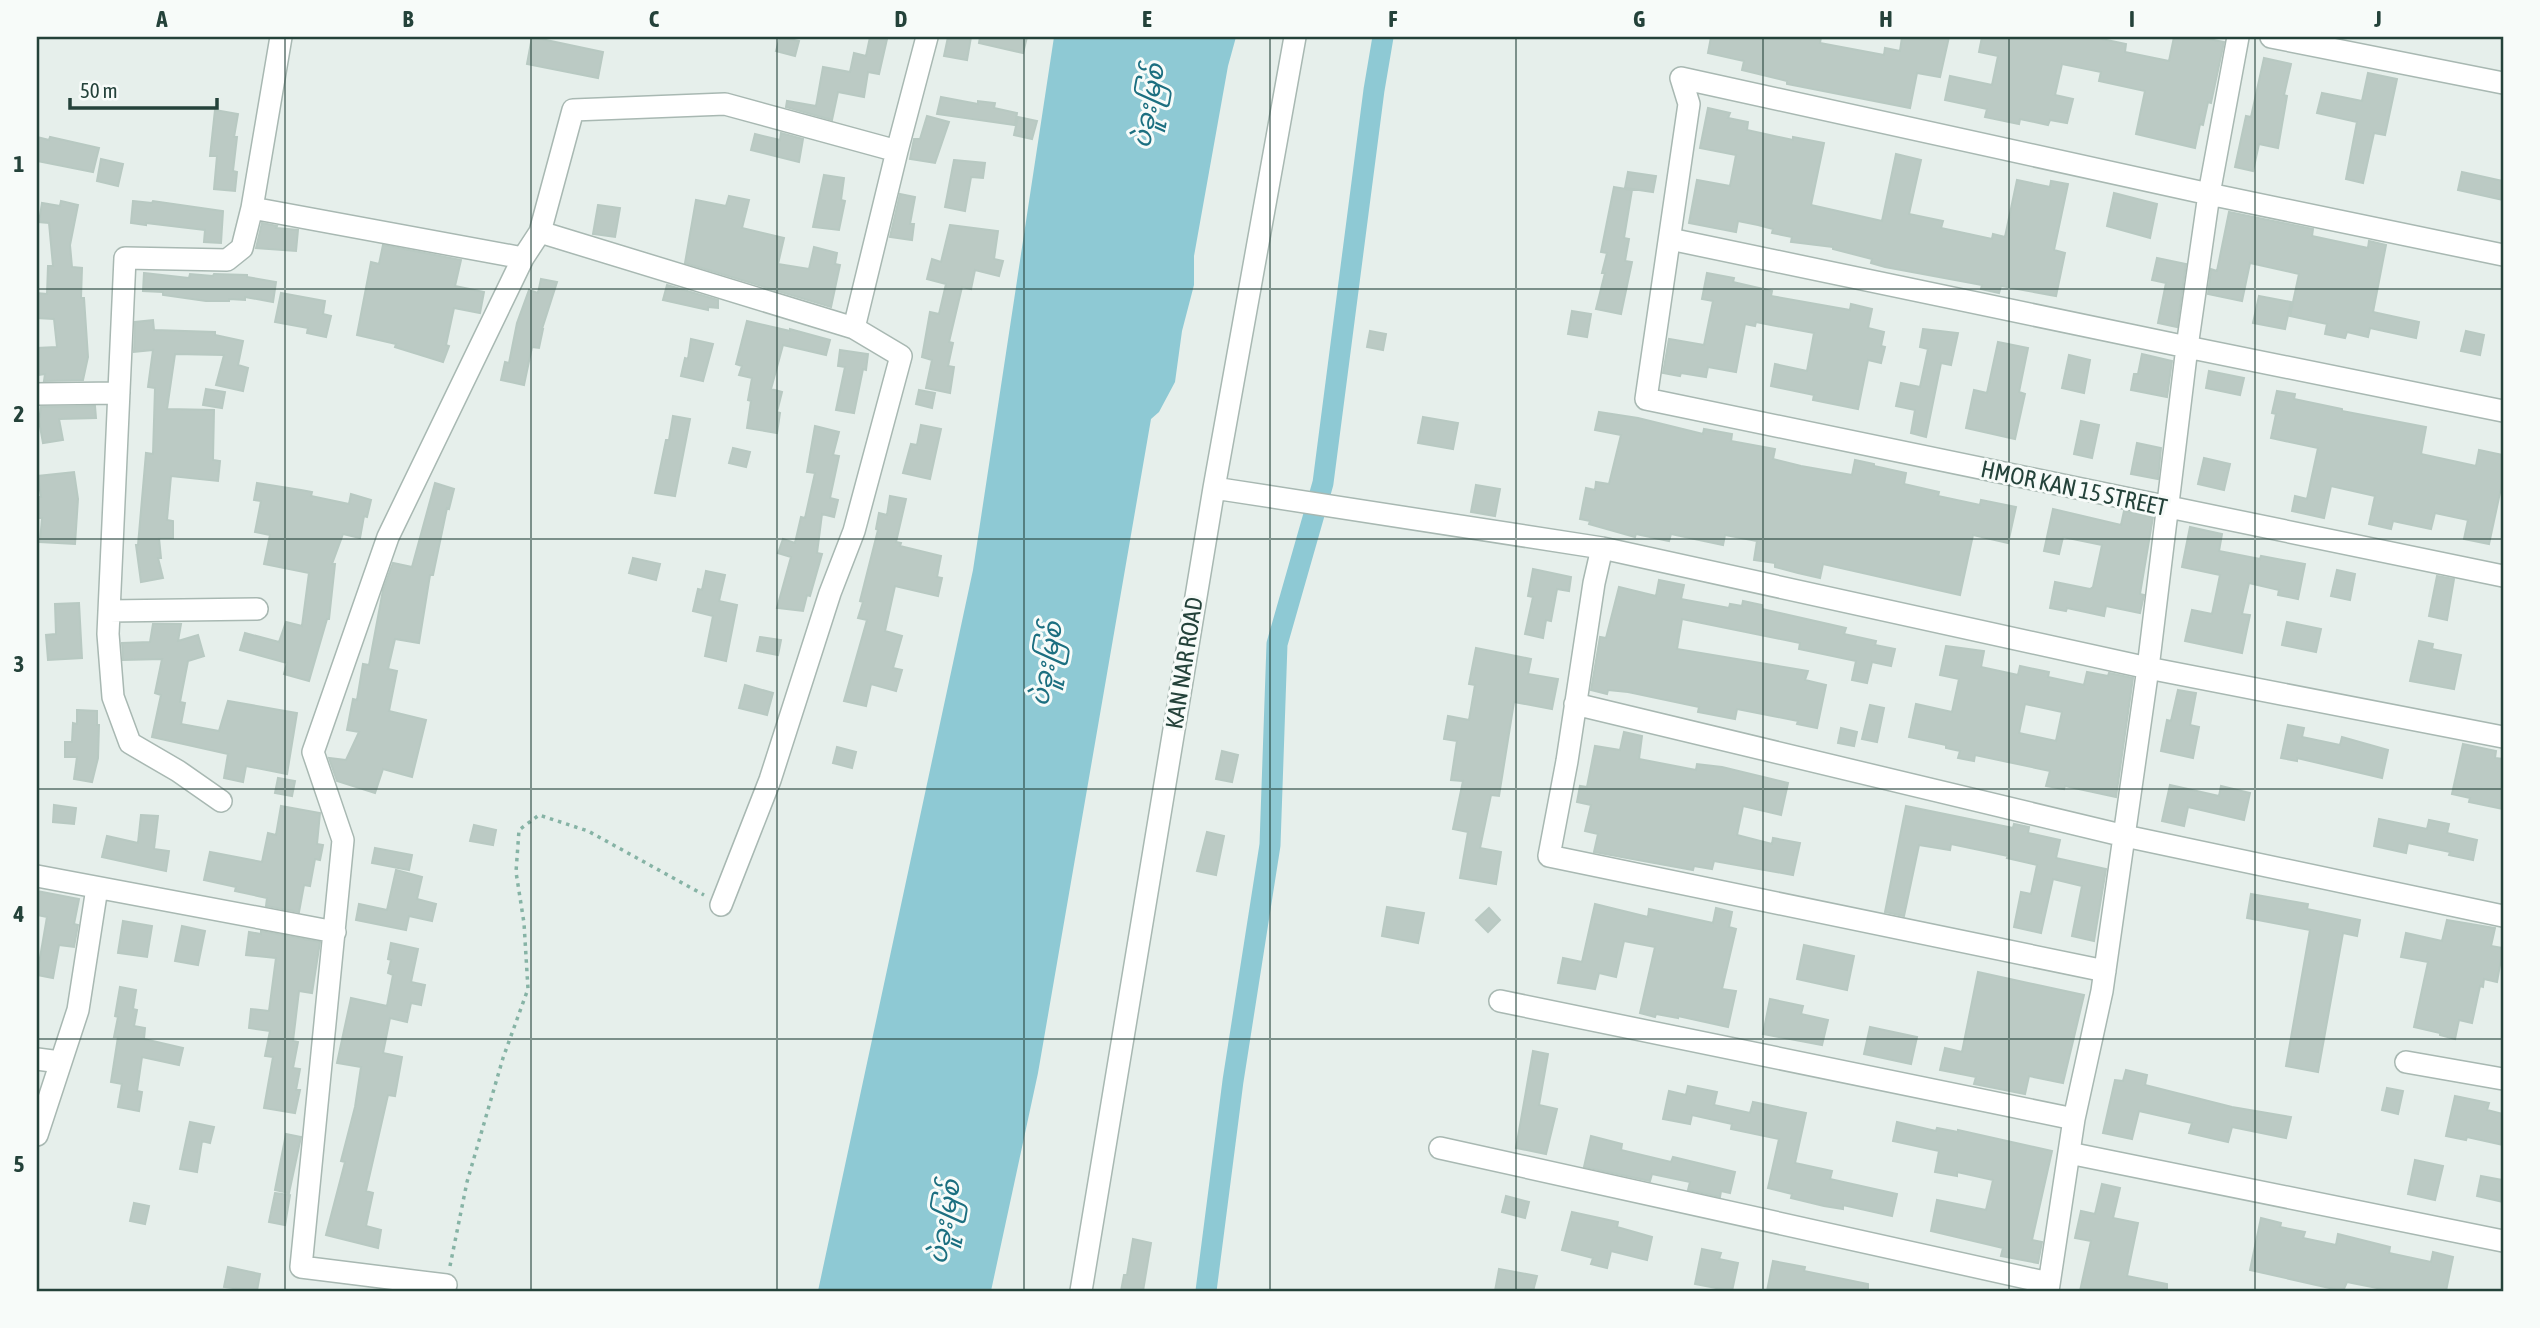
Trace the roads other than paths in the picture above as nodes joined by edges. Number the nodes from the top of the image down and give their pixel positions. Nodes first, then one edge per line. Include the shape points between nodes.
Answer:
1 (281, 37) edge
2 (927, 37) edge
3 (1295, 37) edge
4 (2238, 37) edge
5 (2271, 37) edge
6 (2503, 83) edge
7 (897, 151) junction
8 (2209, 194) junction
9 (252, 208) junction
10 (540, 232) junction
11 (1670, 239) junction
12 (2503, 255) edge
13 (523, 258) junction
14 (855, 328) junction
15 (2187, 347) junction
16 (119, 393) junction
17 (37, 394) edge
18 (2503, 411) edge
19 (1214, 488) junction
20 (2166, 508) junction
21 (1602, 548) junction
22 (2503, 576) edge
23 (257, 609) dead end
24 (109, 611) junction
25 (2148, 668) junction
26 (1575, 704) junction
27 (2503, 737) edge
28 (221, 801) dead end
29 (2125, 836) junction
30 (37, 876) edge
31 (97, 888) junction
32 (721, 905) road end
33 (2503, 916) edge
34 (335, 932) junction
35 (2105, 971) junction
36 (1500, 1001) dead end
37 (37, 1059) edge
38 (60, 1062) junction
39 (2406, 1062) dead end
40 (2503, 1079) edge
41 (2074, 1119) junction
42 (37, 1135) edge
43 (1440, 1148) dead end
44 (2069, 1153) junction
45 (2503, 1241) edge
46 (446, 1285) road end
47 (2048, 1287) edge
48 (1081, 1291) edge

1 - 9 street
2 - 7 street
3 - 19 street, KAN NAR ROAD
4 - 8 street
5 - 6 street
7 - 10 street via 725,104 573,110
7 - 14 street
8 - 11 street via 1681,78 1689,104
8 - 12 street
8 - 15 street
9 - 13 street
9 - 16 street via 242,248 227,260 125,258
10 - 13 street
10 - 14 street
11 - 15 street
11 - 20 street, HMOR KAN 15 STREET via 1646,399
13 - 34 street via 388,537 313,752 343,840
14 - 32 street via 901,356 854,531 770,780
15 - 18 street
15 - 20 street
16 - 17 street
16 - 24 street
19 - 21 street
19 - 48 street, KAN NAR ROAD
20 - 22 street, HMOR KAN 15 STREET
20 - 25 street
21 - 25 street
21 - 26 street
23 - 24 street
24 - 28 street via 113,697 130,743
25 - 27 street
25 - 29 street
26 - 29 street
26 - 35 street via 1549,856
29 - 33 street
29 - 35 street
30 - 31 street
31 - 34 street
31 - 38 street via 78,1010
34 - 46 street via 301,1267
35 - 41 street
36 - 41 street
37 - 38 street
38 - 42 street
39 - 40 street
41 - 44 street
43 - 47 street
44 - 45 street
44 - 47 street

